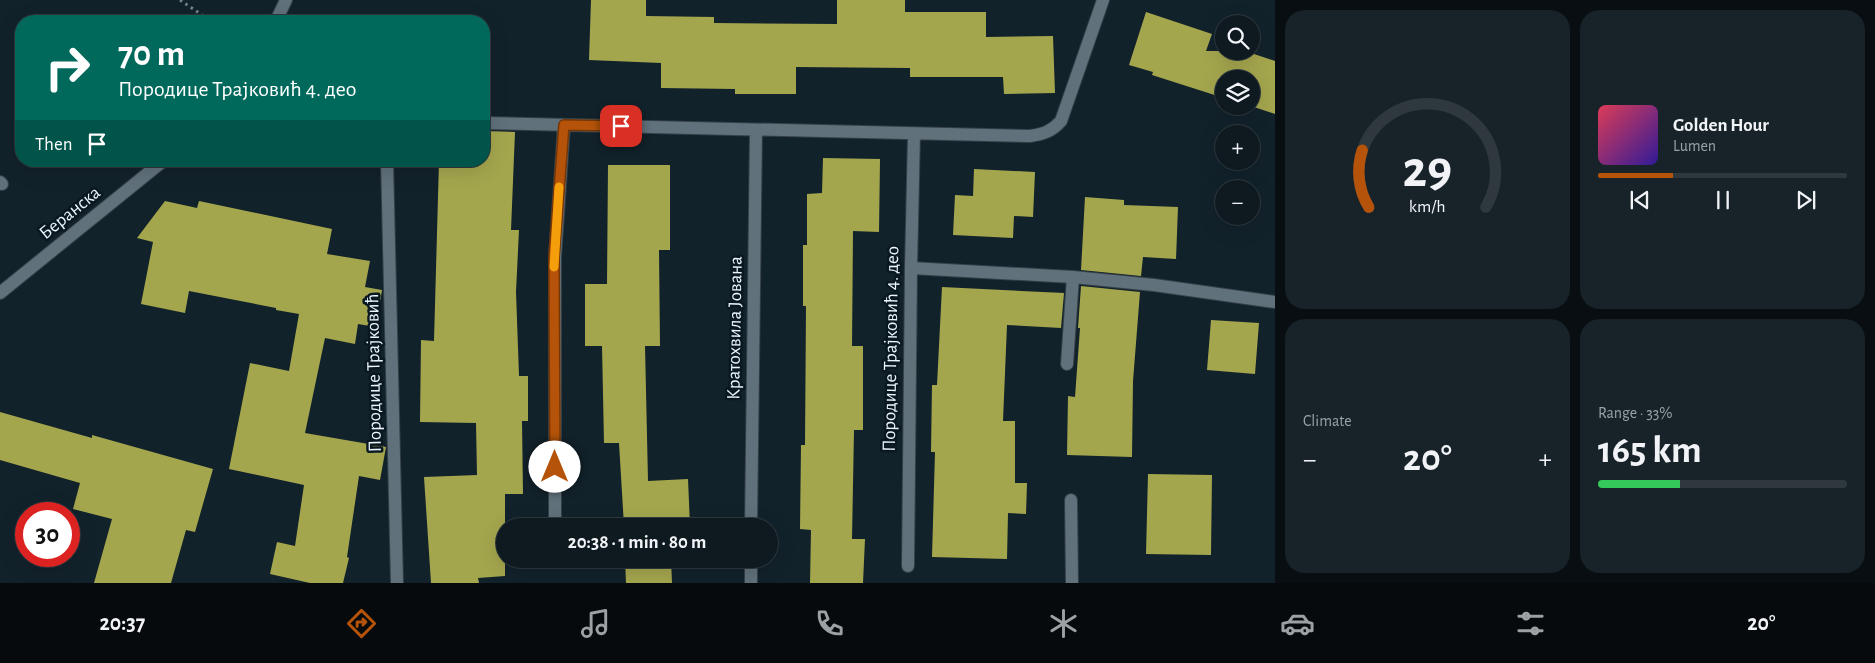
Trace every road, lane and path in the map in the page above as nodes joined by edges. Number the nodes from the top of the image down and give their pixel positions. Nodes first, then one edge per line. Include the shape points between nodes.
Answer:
1 (180, 0) edge
2 (286, 0) edge
3 (1103, 0) edge
4 (202, 15) edge
5 (279, 15) edge
6 (490, 123) edge
7 (564, 125) junction
8 (756, 130) junction
9 (914, 134) junction
10 (156, 167) edge
11 (388, 167) edge
12 (911, 268) junction
13 (1073, 277) junction
14 (0, 293) edge
15 (1275, 302) edge
16 (1067, 364) dead end
17 (1071, 500) dead end
18 (555, 518) edge
19 (751, 518) edge
20 (908, 566) dead end
21 (751, 568) edge
22 (397, 583) edge
23 (750, 583) edge
24 (1072, 583) edge

1 - 4 path
2 - 5 street
3 - 9 street via 1056,128 1030,136
6 - 7 street
7 - 8 street
7 - 18 street via 554,257
8 - 9 street
8 - 19 street, Кратохвила Јована
9 - 12 street, Породице Трајковић 4. део
10 - 14 street, Беранска
11 - 22 street, Породице Трајковић
12 - 13 street
12 - 20 street, Породице Трајковић 4. део
13 - 15 street
13 - 16 street
17 - 24 street
21 - 23 street

